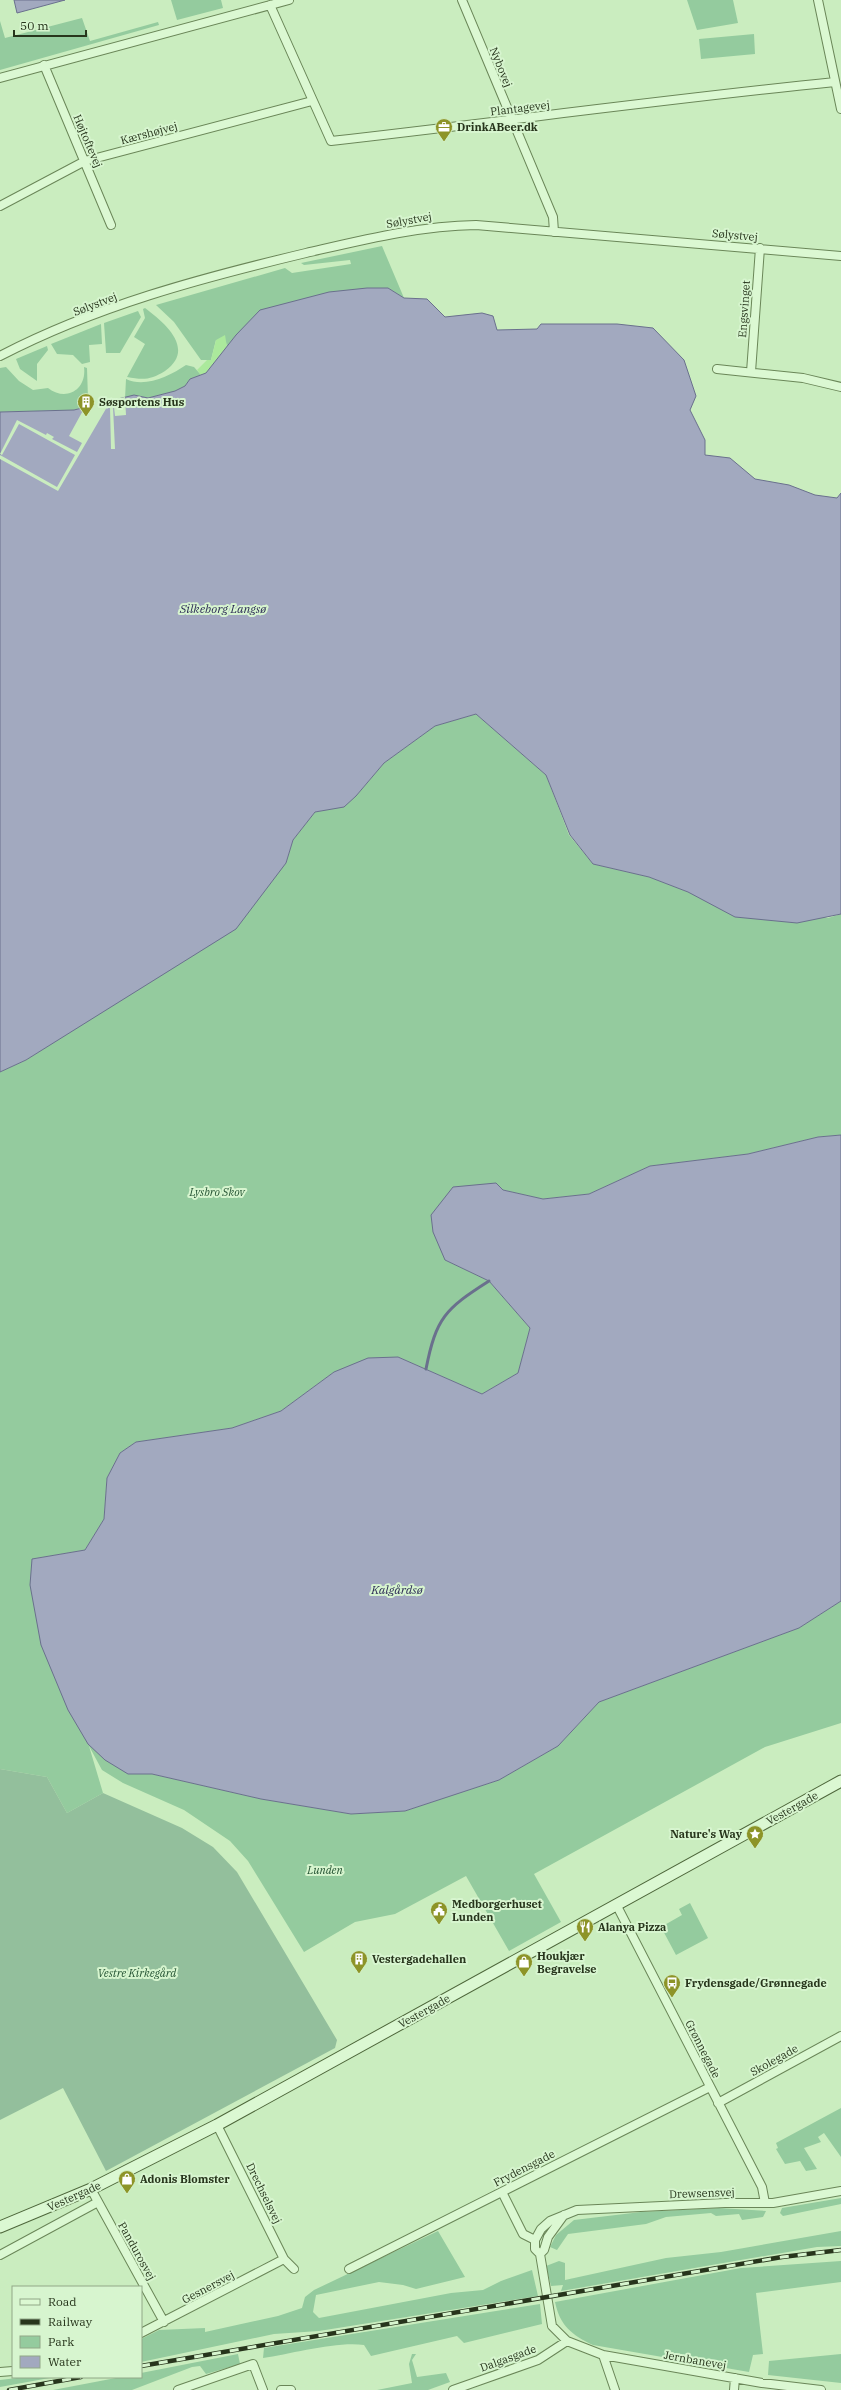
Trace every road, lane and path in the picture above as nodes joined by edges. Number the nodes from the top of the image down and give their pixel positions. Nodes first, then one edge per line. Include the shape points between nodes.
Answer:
1 (289, 0) edge
2 (462, 0) edge
3 (818, 0) edge
4 (270, 4) junction
5 (44, 65) junction
6 (0, 78) edge
7 (835, 82) junction
8 (312, 101) junction
9 (841, 109) edge
10 (511, 120) junction
11 (85, 161) junction
12 (0, 206) edge
13 (111, 225) dead end
14 (554, 232) junction
15 (760, 248) junction
16 (841, 256) edge
17 (0, 356) edge
18 (717, 369) dead end
19 (751, 372) junction
20 (841, 387) edge
21 (841, 1781) edge
22 (617, 1906) junction
23 (841, 2036) edge
24 (710, 2087) junction
25 (718, 2103) junction
26 (217, 2125) junction
27 (91, 2189) junction
28 (841, 2191) edge
29 (502, 2192) junction
30 (98, 2202) junction
31 (765, 2203) junction
32 (564, 2215) junction
33 (0, 2227) edge
34 (535, 2240) junction
35 (540, 2254) junction
36 (0, 2255) edge
37 (284, 2259) junction
38 (294, 2269) dead end
39 (349, 2269) dead end
40 (164, 2322) junction
41 (142, 2333) edge
42 (567, 2341) junction
43 (603, 2355) junction
44 (12, 2370) edge
45 (0, 2372) edge
46 (735, 2378) junction
47 (178, 2390) edge
48 (263, 2390) edge
49 (281, 2390) edge
50 (291, 2390) edge
51 (453, 2390) edge
52 (615, 2390) edge
53 (734, 2390) edge
54 (821, 2390) edge

1 - 4 street
2 - 10 street, Nybovej
3 - 7 street
4 - 5 street
4 - 8 street, Plantagevej
5 - 6 street
5 - 11 street, Højtoftevej
7 - 9 street
7 - 10 street, Plantagevej
8 - 10 street, Plantagevej via 331,141
8 - 11 street, Kærshøjvej
10 - 14 street, Nybovej via 554,217
11 - 12 street, Kærshøjvej
11 - 13 street, Højtoftevej
14 - 15 street, Sølystvej
14 - 17 street, Sølystvej via 476,225 437,226 386,235 234,270 141,298 33,339
15 - 16 street, Sølystvej
15 - 19 street, Engsvinget
18 - 19 street
19 - 20 street via 803,378
21 - 22 street, Vestergade
22 - 24 street, Grønnegade
22 - 26 street, Vestergade
23 - 25 street, Skolegade
24 - 25 street, Grønnegade
24 - 29 street, Frydensgade
25 - 31 street, Grønnegade via 762,2187
26 - 27 street, Vestergade
26 - 37 street, Drechselsvej
27 - 30 street, Pandurosvej
27 - 33 street, Vestergade
28 - 31 street, Drewsensvej
29 - 34 street via 523,2234
29 - 39 street, Frydensgade
30 - 36 street
30 - 40 street, Pandurosvej
31 - 32 street, Drewsensvej via 725,2202 590,2208
32 - 34 street, Drewsensvej via 550,2221 541,2229
32 - 35 street via 548,2237
34 - 35 street via 535,2249
35 - 42 street via 552,2326
37 - 38 street, Drechselsvej
37 - 40 street, Gesnersvej
40 - 41 street, Gesnersvej
42 - 43 street, Jernbanevej
42 - 51 street, Dalgasgade via 538,2360
43 - 46 street, Jernbanevej
43 - 52 street
44 - 45 street
46 - 53 street
46 - 54 street, Jernbanevej
47 - 48 street via 253,2364
49 - 50 street

